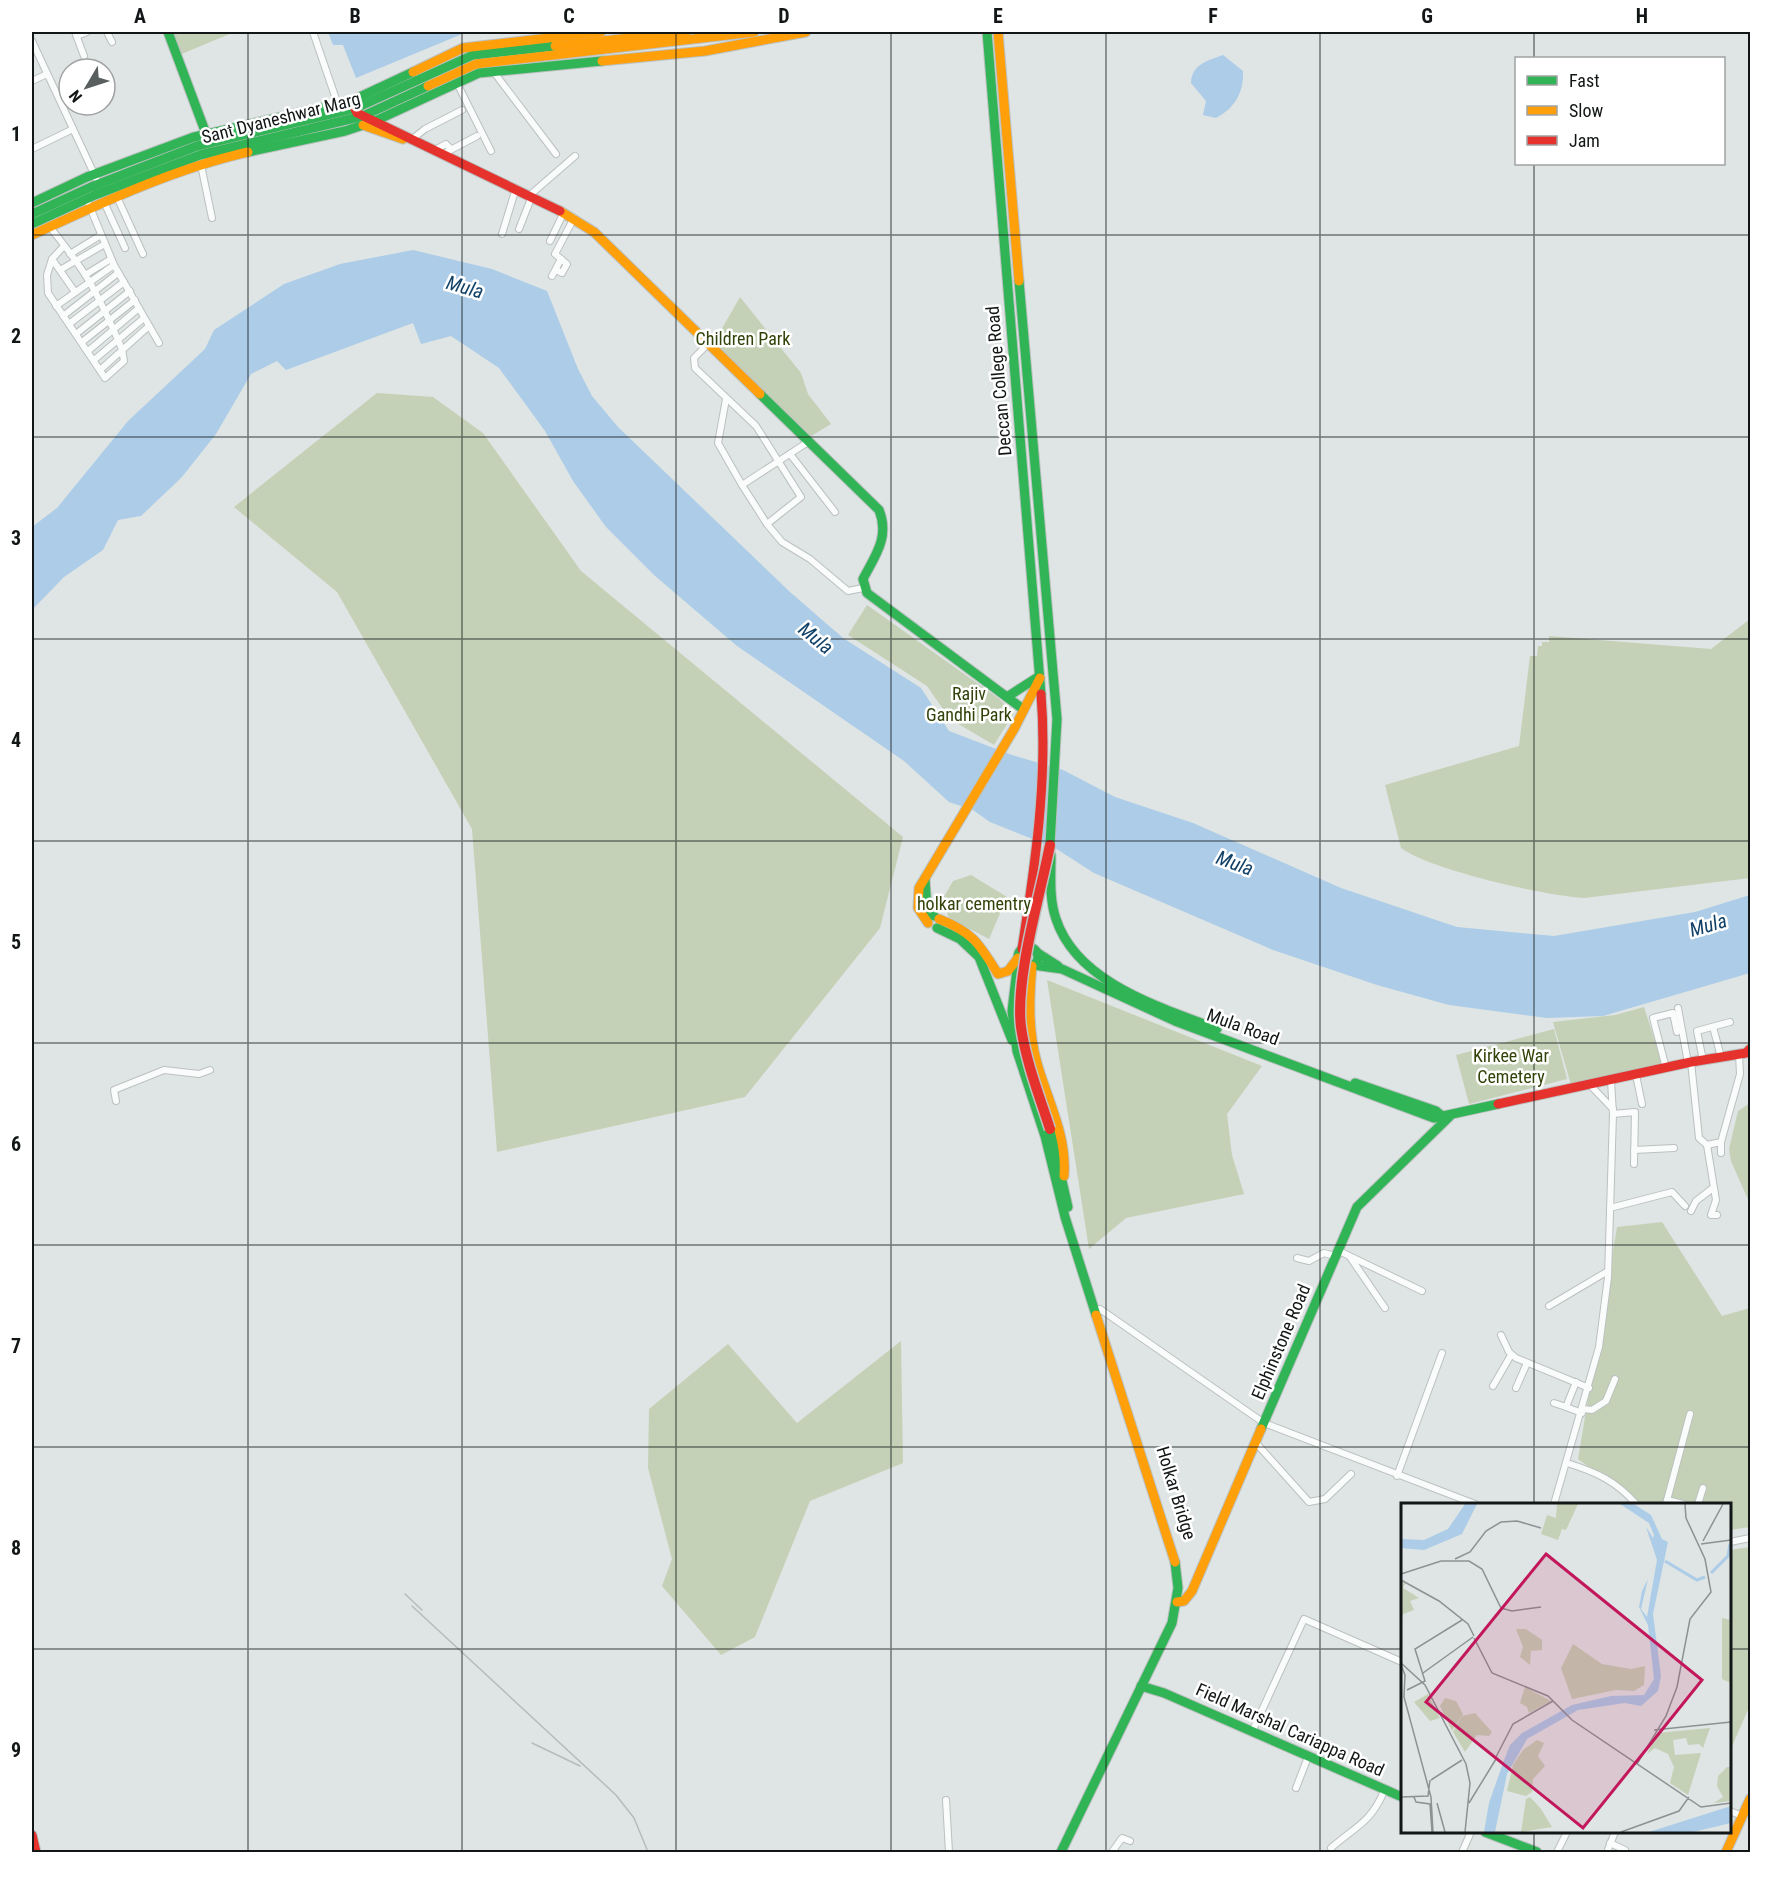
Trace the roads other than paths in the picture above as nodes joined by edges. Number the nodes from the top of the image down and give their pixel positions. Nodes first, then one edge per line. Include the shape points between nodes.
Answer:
1 (87, 32) edge
2 (107, 32) edge
3 (168, 32) edge
4 (313, 32) edge
5 (601, 32) edge
6 (686, 32) edge
7 (754, 32) edge
8 (806, 32) edge
9 (987, 32) edge
10 (998, 32) edge
11 (76, 34) edge
12 (573, 34) edge
13 (541, 36) edge
14 (32, 41) edge
15 (112, 42) dead end
16 (637, 43) edge
17 (84, 56) dead end
18 (493, 71) junction
19 (47, 74) junction
20 (32, 81) edge
21 (457, 83) junction
22 (351, 111) junction
23 (462, 111) dead end
24 (391, 115) junction
25 (375, 121) junction
26 (73, 129) junction
27 (477, 136) dead end
28 (405, 137) junction
29 (211, 147) junction
30 (32, 149) edge
31 (443, 151) junction
32 (491, 151) dead end
33 (556, 154) dead end
34 (575, 156) dead end
35 (201, 165) junction
36 (97, 179) junction
37 (516, 188) junction
38 (531, 195) junction
39 (117, 198) junction
40 (104, 202) junction
41 (32, 203) edge
42 (88, 204) junction
43 (32, 214) edge
44 (569, 215) junction
45 (212, 218) dead end
46 (32, 224) edge
47 (50, 227) junction
48 (519, 229) dead end
49 (502, 234) dead end
50 (32, 235) edge
51 (101, 235) junction
52 (550, 241) dead end
53 (105, 244) junction
54 (64, 246) junction
55 (126, 248) dead end
56 (70, 254) junction
57 (143, 254) dead end
58 (52, 259) junction
59 (76, 262) junction
60 (112, 262) junction
61 (60, 270) junction
62 (118, 273) junction
63 (554, 273) dead end
64 (87, 278) junction
65 (124, 282) junction
66 (130, 291) junction
67 (75, 292) junction
68 (95, 292) junction
69 (135, 300) junction
70 (100, 301) junction
71 (56, 306) junction
72 (139, 308) junction
73 (105, 311) junction
74 (63, 316) junction
75 (144, 318) junction
76 (109, 320) junction
77 (69, 324) junction
78 (149, 326) junction
79 (113, 330) junction
80 (76, 334) junction
81 (118, 339) junction
82 (82, 342) junction
83 (159, 343) dead end
84 (708, 344) junction
85 (122, 350) junction
86 (88, 351) junction
87 (94, 360) junction
88 (726, 399) junction
89 (808, 442) junction
90 (790, 454) junction
91 (779, 462) junction
92 (742, 485) junction
93 (835, 512) dead end
94 (766, 524) junction
95 (863, 588) junction
96 (1040, 677) junction
97 (1028, 691) junction
98 (1007, 697) junction
99 (1023, 709) junction
100 (1050, 845) junction
101 (934, 921) junction
102 (1036, 952) junction
103 (1020, 956) junction
104 (1033, 965) junction
105 (1062, 969) junction
106 (1678, 1008) dead end
107 (1188, 1020) junction
108 (1730, 1022) dead end
109 (1713, 1027) junction
110 (1677, 1032) dead end
111 (1012, 1040) junction
112 (1747, 1053) edge
113 (1721, 1057) junction
114 (1703, 1060) junction
115 (1690, 1062) junction
116 (1666, 1068) junction
117 (210, 1070) dead end
118 (1636, 1075) junction
119 (1611, 1081) junction
120 (1590, 1086) junction
121 (116, 1101) dead end
122 (1642, 1104) dead end
123 (1613, 1111) junction
124 (1446, 1116) junction
125 (1720, 1142) junction
126 (1707, 1145) junction
127 (1674, 1148) dead end
128 (1634, 1150) junction
129 (1720, 1153) dead end
130 (1634, 1164) dead end
131 (1062, 1185) junction
132 (1713, 1188) junction
133 (1610, 1208) junction
134 (1718, 1215) dead end
135 (1336, 1253) junction
136 (1349, 1256) junction
137 (1297, 1258) dead end
138 (1608, 1271) junction
139 (1422, 1291) dead end
140 (1549, 1306) dead end
141 (1385, 1308) dead end
142 (1097, 1309) junction
143 (1501, 1335) dead end
144 (1442, 1353) dead end
145 (1511, 1355) junction
146 (1527, 1363) junction
147 (1615, 1379) dead end
148 (1576, 1382) junction
149 (1493, 1386) dead end
150 (1516, 1388) dead end
151 (1589, 1388) junction
152 (1554, 1403) dead end
153 (1566, 1407) junction
154 (1582, 1411) junction
155 (1690, 1414) dead end
156 (1264, 1424) junction
157 (1256, 1443) junction
158 (1567, 1463) junction
159 (1351, 1474) dead end
160 (1397, 1476) junction
161 (1703, 1488) dead end
162 (1666, 1502) edge
163 (1471, 1503) edge
164 (1554, 1503) edge
165 (1635, 1503) edge
166 (1698, 1503) edge
167 (1750, 1538) edge
168 (1731, 1542) edge
169 (1181, 1602) junction
170 (1401, 1662) edge
171 (1146, 1684) junction
172 (1252, 1732) junction
173 (1308, 1757) junction
174 (1296, 1788) dead end
175 (1385, 1789) junction
176 (1401, 1797) edge
177 (1750, 1799) edge
178 (946, 1800) dead end
179 (1731, 1811) edge
180 (1747, 1817) edge
181 (1471, 1833) edge
182 (1488, 1833) edge
183 (1566, 1833) edge
184 (1615, 1833) edge
185 (32, 1835) edge
186 (1130, 1841) dead end
187 (1610, 1843) junction
188 (1331, 1848) dead end
189 (1625, 1850) dead end
190 (36, 1852) edge
191 (950, 1852) edge
192 (1061, 1852) edge
193 (1066, 1852) edge
194 (1112, 1852) edge
195 (1462, 1852) edge
196 (1538, 1852) edge
197 (1557, 1852) edge
198 (1607, 1852) edge
199 (1726, 1852) edge
200 (1735, 1852) edge

1 - 11 street
2 - 15 street
3 - 29 main road
4 - 22 street
5 - 12 main road
6 - 16 main road, Sant Dyaneshwar Marg
7 - 16 main road, Sant Dyaneshwar Marg
8 - 16 main road via 723,48
9 - 96 main road, Deccan College Road
10 - 100 main road, Deccan College Road via 1057,719
11 - 17 street
12 - 13 main road
13 - 22 main road via 463,48
14 - 19 street
16 - 18 main road
16 - 22 main road, Sant Dyaneshwar Marg via 476,63
18 - 21 main road
18 - 33 street
19 - 20 street
19 - 26 street
21 - 24 main road
21 - 32 street
22 - 25 main road
22 - 28 main road via 401,140
22 - 29 main road, Sant Dyaneshwar Marg
22 - 29 main road
23 - 28 street
24 - 25 main road
24 - 28 main road
25 - 28 main road
26 - 30 street
26 - 36 street
27 - 31 street
28 - 31 main road
29 - 35 main road
29 - 36 main road, Sant Dyaneshwar Marg
29 - 42 main road, Sant Dyaneshwar Marg
31 - 37 main road
34 - 38 street
35 - 39 main road
35 - 45 street
36 - 41 main road
36 - 43 main road, Sant Dyaneshwar Marg
37 - 38 main road
37 - 49 street
38 - 44 main road
38 - 48 street
39 - 40 main road
39 - 57 street
40 - 42 main road
40 - 55 street
42 - 46 main road, Sant Dyaneshwar Marg
42 - 47 main road
42 - 51 street
44 - 52 street
44 - 63 street via 555,254 567,264 562,273
44 - 84 main road via 594,232
47 - 50 main road
47 - 54 street
51 - 53 street
51 - 56 street
53 - 59 street
53 - 60 street
54 - 56 street
54 - 58 street
56 - 59 street
58 - 61 street
58 - 71 street via 47,275 48,293
59 - 61 street
59 - 64 street
60 - 62 street
60 - 64 street
61 - 67 street
62 - 65 street
62 - 68 street
64 - 67 street
64 - 68 street
65 - 66 street
65 - 70 street
66 - 69 street
66 - 73 street
67 - 71 street
68 - 70 street
68 - 74 street
69 - 72 street
69 - 76 street
70 - 73 street
70 - 77 street
71 - 74 street
72 - 75 street
72 - 79 street
73 - 76 street
73 - 80 street
74 - 77 street
75 - 78 street
75 - 81 street
76 - 79 street
76 - 82 street
77 - 80 street
78 - 83 street
78 - 85 street
79 - 81 street
79 - 86 street
80 - 82 street
81 - 85 street
81 - 87 street
82 - 86 street
84 - 88 street via 693,364
84 - 89 main road
85 - 87 street via 122,363 105,378
86 - 87 street
88 - 91 street via 756,426
88 - 92 street via 717,443
89 - 90 street
89 - 95 main road via 882,516 883,543 863,579
90 - 91 street
90 - 93 street
91 - 92 street
91 - 94 street via 801,497
92 - 94 street
94 - 95 street via 786,545 810,559 848,591
95 - 98 main road
96 - 97 main road
96 - 103 main road, Deccan College Road via 1044,729 1034,873
97 - 98 main road
97 - 99 main road
98 - 99 main road
99 - 101 main road via 925,877 917,900 921,914
100 - 107 main road, bridge via 1053,906 1067,942 1105,978
100 - 131 main road, bridge via 1023,978 1021,1024
101 - 103 main road via 957,926 975,938 998,974 1008,971
101 - 111 main road via 979,957
102 - 103 main road via 1030,947
102 - 104 main road
102 - 105 main road
103 - 104 main road via 1024,966
103 - 111 main road via 1013,995
104 - 105 main road, Mula Road
104 - 131 main road via 1029,994 1031,1035 1036,1064 1063,1137 1066,1156
105 - 107 main road, Mula Road
106 - 115 street
107 - 124 main road, Mula Road via 1380,1095
108 - 109 street
109 - 113 street
109 - 114 street via 1697,1031
110 - 116 street via 1673,1013 1653,1018
111 - 142 main road
112 - 113 main road
112 - 125 street
113 - 114 main road
114 - 115 main road
115 - 116 main road
115 - 126 street via 1699,1138
116 - 118 main road
117 - 121 street via 199,1074 164,1070 114,1090
118 - 119 main road
118 - 122 street
119 - 120 main road
119 - 123 street
120 - 123 street
120 - 124 main road
123 - 128 street via 1635,1112
123 - 133 street
124 - 135 main road, Elphinstone Road via 1357,1207
125 - 126 street
125 - 129 street
126 - 132 street
127 - 128 street
128 - 130 street
131 - 142 main road
132 - 133 street via 1688,1208 1672,1192
132 - 134 street via 1716,1202 1711,1215
133 - 138 street
135 - 136 street
135 - 137 street via 1324,1253 1309,1261
135 - 156 main road, Elphinstone Road
136 - 139 street
136 - 141 street
138 - 140 street
138 - 151 street via 1599,1347
142 - 156 street
142 - 169 main road, Elphinstone Road via 1175,1567
143 - 145 street
144 - 160 street
145 - 146 street
145 - 149 street
146 - 148 street
146 - 150 street
147 - 154 street via 1606,1401
148 - 151 street
148 - 153 street
151 - 154 street
152 - 153 street
153 - 154 street
154 - 158 street
155 - 162 street
156 - 157 main road, Elphinstone Road
156 - 160 street
157 - 159 street via 1309,1502 1325,1499
157 - 169 main road, Elphinstone Road via 1192,1591
158 - 164 street
158 - 165 street via 1614,1482
160 - 163 street
161 - 166 street
167 - 168 street
169 - 171 main road, Elphinstone Road
170 - 172 street via 1304,1619
171 - 172 main road, Field Marshal Cariappa Road
171 - 192 main road, Elphinstone Road
171 - 193 main road
172 - 173 main road, Field Marshal Cariappa Road
173 - 174 street
173 - 175 main road, Field Marshal Cariappa Road
175 - 176 main road, Field Marshal Cariappa Road
175 - 188 street via 1357,1831
177 - 180 main road
178 - 191 street
179 - 180 street
180 - 199 main road
180 - 200 main road
181 - 195 street
182 - 196 main road
183 - 197 street
184 - 187 street
185 - 190 main road
186 - 194 street via 1122,1838
187 - 189 street
187 - 198 street

